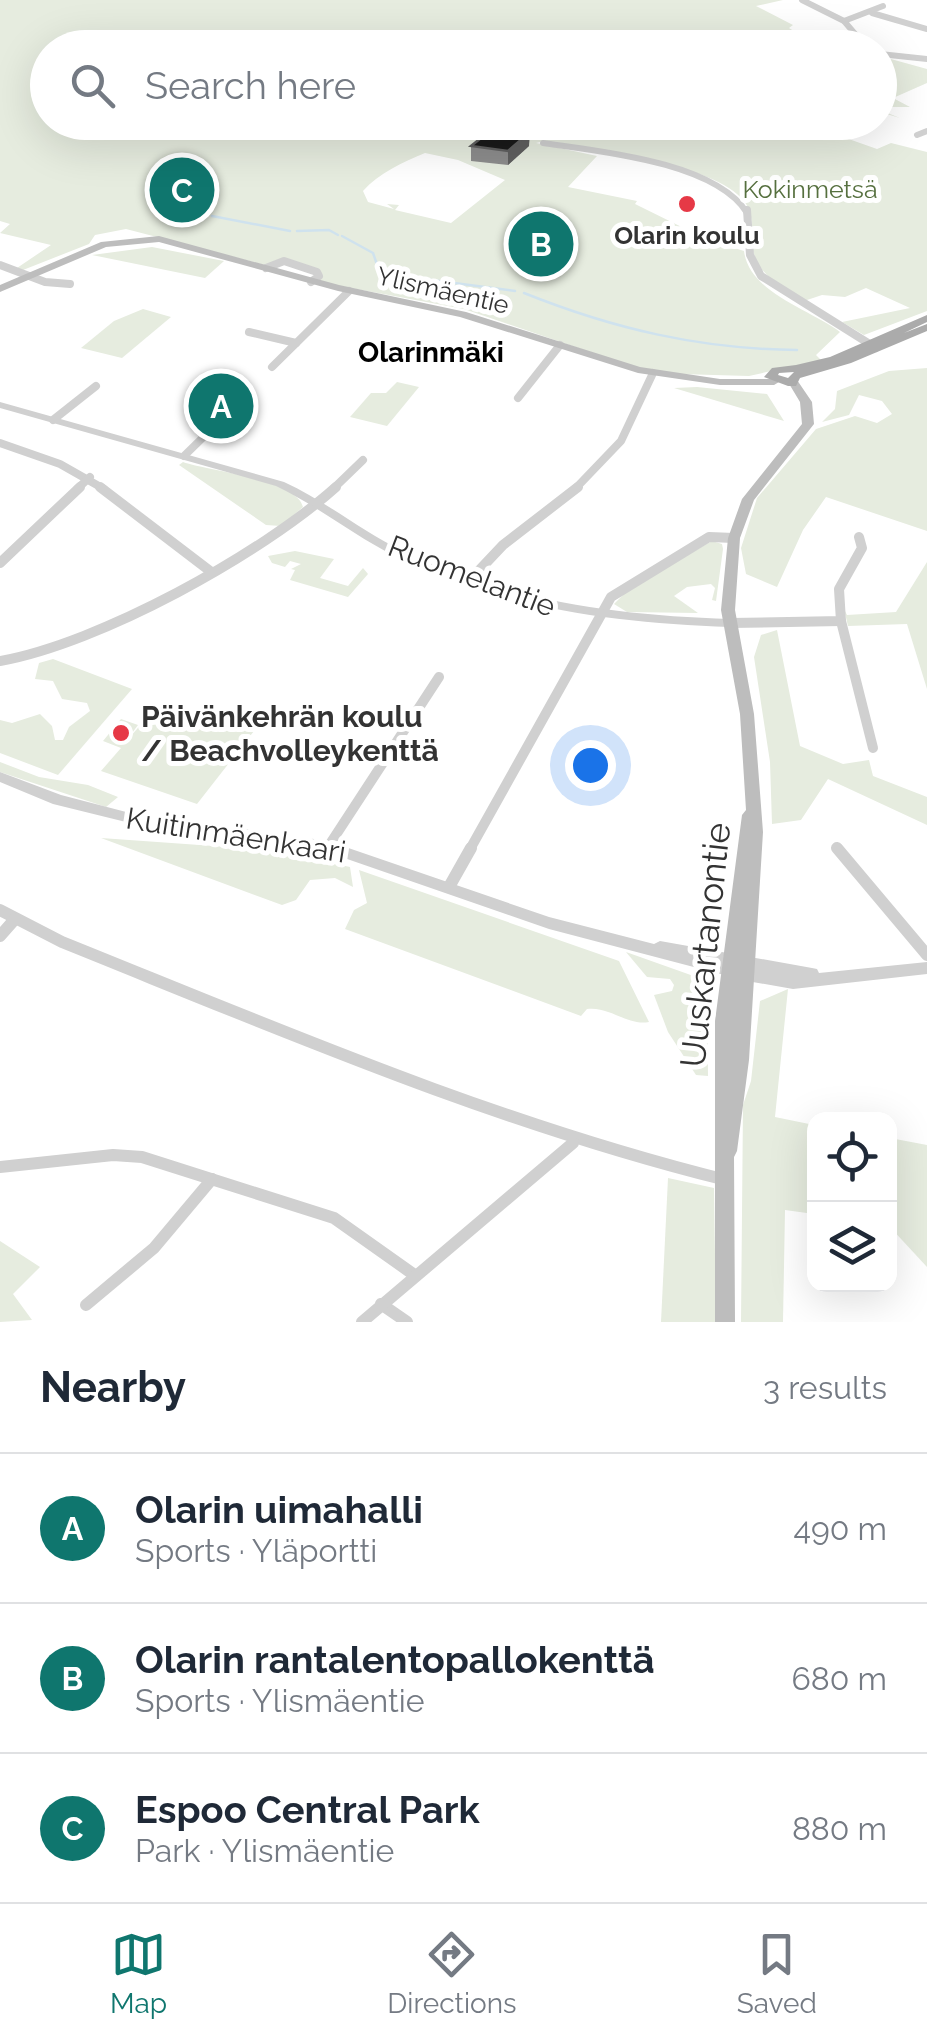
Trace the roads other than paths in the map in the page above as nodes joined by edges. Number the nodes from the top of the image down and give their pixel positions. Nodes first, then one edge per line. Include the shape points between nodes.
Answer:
1 (802, 0) edge
2 (830, 0) edge
3 (814, 3) junction
4 (883, 6) dead end
5 (872, 13) junction
6 (844, 22) junction
7 (851, 30) edge
8 (927, 30) edge
9 (897, 56) edge
10 (927, 60) edge
11 (544, 144) dead end
12 (0, 265) edge
13 (29, 276) junction
14 (70, 284) dead end
15 (0, 289) edge
16 (349, 291) junction
17 (927, 318) edge
18 (927, 327) edge
19 (249, 332) dead end
20 (296, 344) junction
21 (560, 345) junction
22 (872, 346) junction
23 (272, 367) dead end
24 (652, 374) junction
25 (784, 378) junction
26 (96, 386) dead end
27 (518, 398) dead end
28 (0, 406) edge
29 (227, 414) dead end
30 (54, 420) junction
31 (0, 443) edge
32 (184, 456) junction
33 (363, 460) dead end
34 (90, 477) junction
35 (320, 502) junction
36 (859, 537) dead end
37 (734, 538) junction
38 (0, 563) edge
39 (210, 571) junction
40 (470, 580) junction
41 (598, 617) junction
42 (841, 621) junction
43 (730, 623) junction
44 (0, 661) edge
45 (438, 677) dead end
46 (873, 748) dead end
47 (0, 777) edge
48 (328, 847) junction
49 (837, 848) dead end
50 (449, 887) junction
51 (0, 910) edge
52 (16, 920) junction
53 (0, 936) edge
54 (927, 954) edge
55 (739, 966) junction
56 (927, 968) edge
57 (573, 1142) junction
58 (0, 1167) edge
59 (212, 1179) junction
60 (726, 1181) junction
61 (413, 1274) junction
62 (381, 1304) junction
63 (86, 1305) dead end
64 (362, 1322) edge
65 (407, 1322) edge
66 (725, 1322) edge

1 - 3 street
2 - 3 street
3 - 6 street
4 - 5 street
5 - 6 street
5 - 8 street
6 - 7 street
9 - 10 street
11 - 22 street via 683,172 727,190 747,210 750,255 762,276
12 - 13 street
13 - 14 street
13 - 15 main road, Ylismäentie
13 - 16 main road, Ylismäentie via 94,248 134,241 171,243
16 - 20 street
16 - 21 main road, Ylismäentie via 462,314
17 - 22 main road, Ylismäentie
18 - 22 main road, Ylismäentie
19 - 20 street
20 - 23 street
21 - 24 main road, Ylismäentie
21 - 27 street
22 - 25 main road, Ylismäentie
24 - 25 main road, Ylismäentie
24 - 40 street via 606,460
25 - 37 main road, Uuskartanontie via 806,402 809,419 748,499
26 - 30 street
28 - 30 street, Ruomelantie
29 - 32 street
30 - 32 street, Ruomelantie
31 - 34 street
32 - 35 street, Ruomelantie via 271,480
33 - 35 street
34 - 38 street
34 - 39 street
35 - 39 street via 271,539
35 - 40 street, Ruomelantie via 397,553
36 - 42 street via 862,548 839,589
37 - 41 street via 709,537 626,584
37 - 43 main road, Uuskartanontie
39 - 44 street via 63,648
40 - 41 street, Ruomelantie
41 - 43 street, Ruomelantie
41 - 50 street
42 - 43 street
42 - 46 street
43 - 55 main road, Uuskartanontie via 747,714 755,832
45 - 48 street
47 - 48 street, Kuitinmäenkaari via 106,813
48 - 50 street, Kuitinmäenkaari
49 - 54 street
50 - 55 street, Kuitinmäenkaari via 549,923
51 - 52 street
52 - 53 street
52 - 57 street
55 - 56 street, Kuitinmäenkaari via 793,982
55 - 60 main road, Uuskartanontie via 722,1062
57 - 60 street
57 - 61 street
58 - 59 street via 128,1155
59 - 61 street via 334,1218
59 - 63 street via 154,1248
60 - 66 main road, Uuskartanontie
61 - 62 street
62 - 64 street
62 - 65 street

